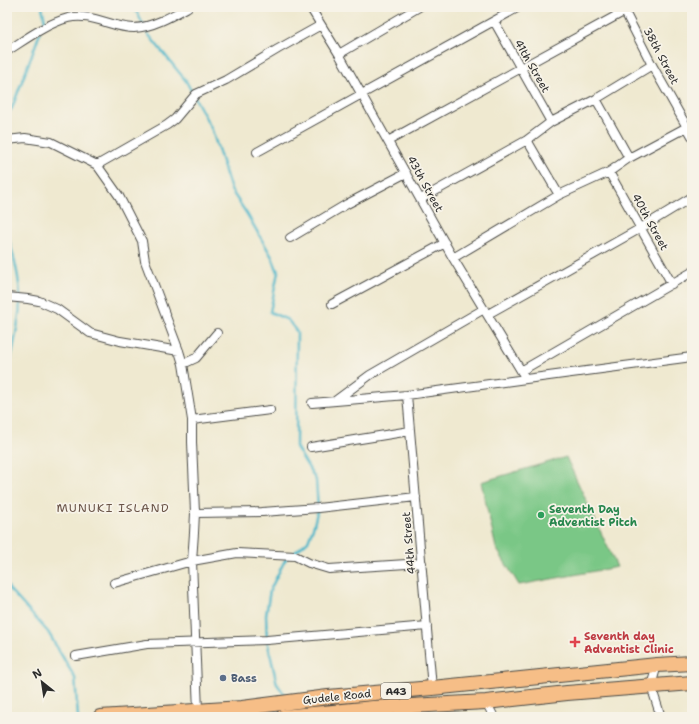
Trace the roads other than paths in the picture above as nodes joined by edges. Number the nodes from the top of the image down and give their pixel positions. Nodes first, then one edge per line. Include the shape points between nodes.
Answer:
1 (188, 7) edge
2 (310, 7) edge
3 (419, 7) edge
4 (518, 7) edge
5 (624, 9) edge
6 (494, 21) junction
7 (321, 25) junction
8 (7, 52) edge
9 (339, 54) junction
10 (652, 65) junction
11 (521, 69) junction
12 (361, 95) junction
13 (596, 99) junction
14 (551, 122) junction
15 (687, 127) junction
16 (692, 136) edge
17 (7, 140) edge
18 (527, 140) junction
19 (388, 141) junction
20 (257, 152) dead end
21 (629, 158) junction
22 (97, 165) junction
23 (609, 172) junction
24 (406, 173) junction
25 (559, 195) junction
26 (692, 197) edge
27 (420, 198) junction
28 (642, 228) junction
29 (290, 238) dead end
30 (445, 243) junction
31 (453, 258) junction
32 (692, 272) edge
33 (672, 284) junction
34 (7, 297) edge
35 (332, 304) dead end
36 (486, 312) junction
37 (217, 333) dead end
38 (179, 351) junction
39 (692, 357) edge
40 (183, 364) junction
41 (524, 375) junction
42 (407, 395) junction
43 (334, 402) junction
44 (312, 403) dead end
45 (270, 410) dead end
46 (192, 420) junction
47 (410, 431) junction
48 (311, 447) dead end
49 (416, 497) junction
50 (194, 513) junction
51 (192, 561) junction
52 (422, 563) junction
53 (114, 583) dead end
54 (428, 626) junction
55 (194, 642) junction
56 (76, 656) dead end
57 (692, 663) edge
58 (657, 665) junction
59 (692, 683) edge
60 (651, 686) junction
61 (432, 688) junction
62 (486, 702) junction
63 (198, 711) junction
64 (375, 713) edge
65 (658, 716) edge
66 (100, 717) edge
67 (283, 717) edge
68 (494, 717) edge

1 - 8 street via 167,18 133,28 85,17 70,18 54,23
2 - 7 street, 43th Street
3 - 9 street
4 - 6 street
5 - 10 street, 38th Street
5 - 11 street
6 - 11 street, 41th Street
6 - 12 street
7 - 9 street, 43th Street
7 - 22 street via 194,96 167,125
9 - 12 street, 43th Street
10 - 13 street
10 - 15 street, 38th Street
11 - 14 street, 41th Street
11 - 19 street
12 - 19 street, 43th Street
12 - 20 street
13 - 14 street
13 - 21 street
14 - 18 street
15 - 16 street, 38th Street
15 - 21 street
17 - 22 street via 25,138 51,142
18 - 25 street
18 - 27 street
19 - 24 street, 43th Street
21 - 23 street
22 - 38 street via 119,196 142,241 145,261
23 - 25 street
23 - 28 street, 40th Street
24 - 27 street, 43th Street
24 - 29 street
25 - 31 street
26 - 28 street
27 - 30 street, 43th Street
28 - 33 street, 40th Street
28 - 36 street
30 - 31 street, 43th Street
30 - 35 street
31 - 36 street, 43th Street
32 - 33 street
33 - 41 street
34 - 38 street via 39,301 57,309 90,333
36 - 41 street, 43th Street
36 - 43 street via 370,375
37 - 40 street via 196,358
38 - 40 street
39 - 41 street
40 - 46 street
41 - 42 street
42 - 43 street
42 - 47 street, 44th Street
43 - 44 street
45 - 46 street
46 - 50 street
47 - 48 street
47 - 49 street, 44th Street
49 - 50 street via 318,508
49 - 52 street, 44th Street
50 - 51 street
51 - 52 street via 237,553 295,556 329,569
51 - 53 street
51 - 55 street
52 - 54 street, 44th Street
54 - 55 street via 267,640
54 - 61 street, 44th Street
55 - 56 street via 147,644
55 - 63 street
57 - 58 highway, Gudele Road / A43
58 - 60 street
58 - 61 highway, Gudele Road / A43
59 - 60 highway, Gudele Road / A43
60 - 62 highway, Gudele Road / A43
60 - 65 street
61 - 63 highway, Gudele Road / A43
62 - 64 highway, Gudele Road / A43
62 - 68 street
63 - 66 highway, Gudele Road / A43
64 - 67 highway, Gudele Road / A43

